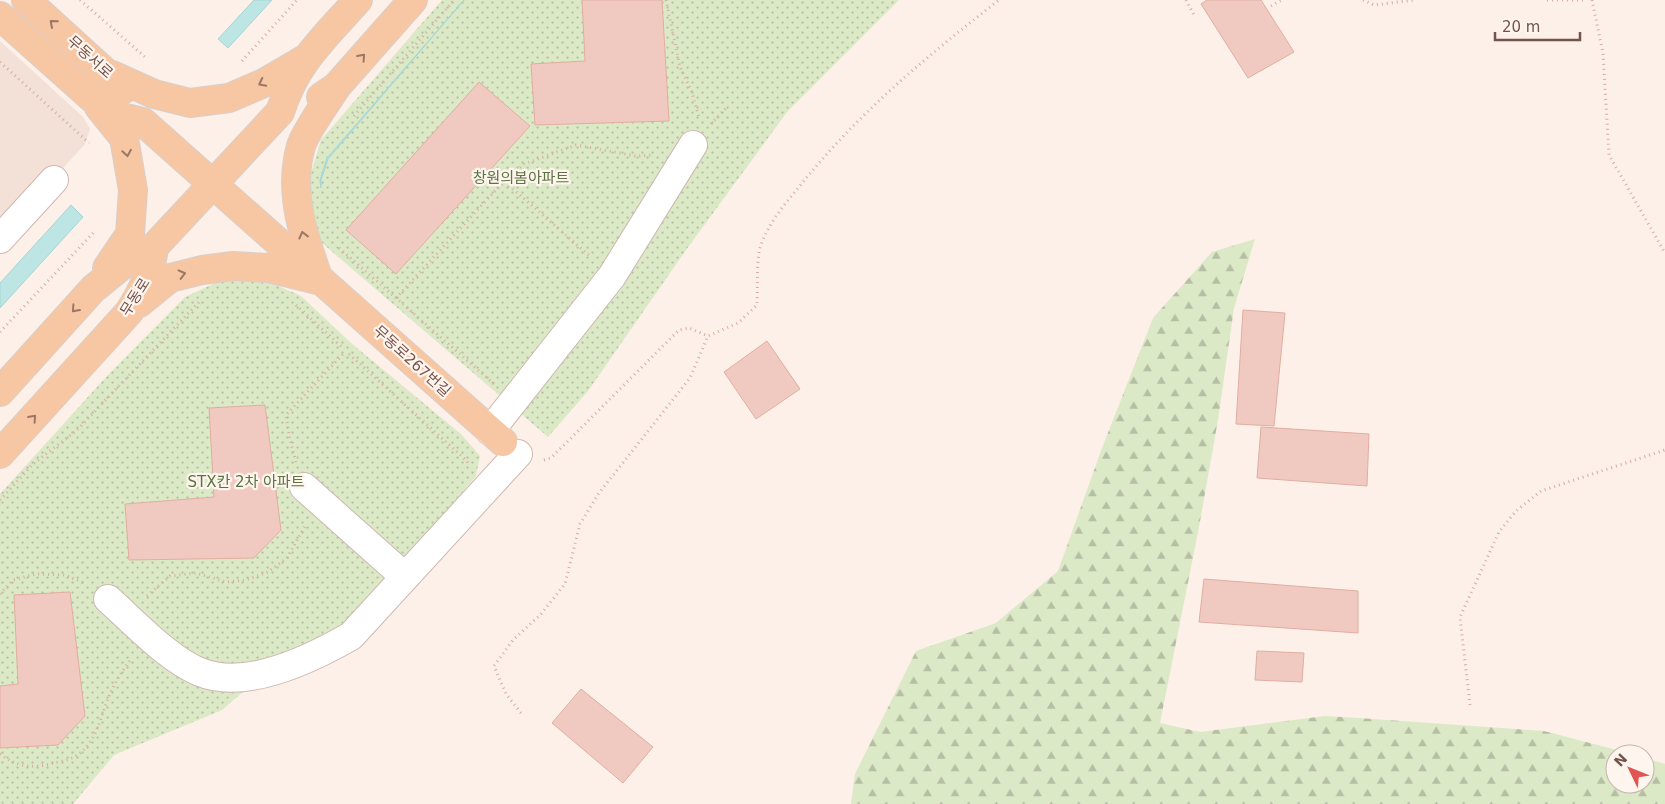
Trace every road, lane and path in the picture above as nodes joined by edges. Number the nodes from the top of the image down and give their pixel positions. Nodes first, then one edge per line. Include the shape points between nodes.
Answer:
1 (26, 0) edge
2 (80, 0) edge
3 (297, 0) edge
4 (358, 0) edge
5 (413, 0) edge
6 (454, 0) edge
7 (666, 0) edge
8 (999, 0) edge
9 (1186, 0) edge
10 (1281, 0) edge
11 (1364, 0) edge
12 (1414, 0) edge
13 (1547, 0) edge
14 (1585, 0) edge
15 (1592, 0) edge
16 (1271, 6) dead end
17 (1194, 15) dead end
18 (0, 16) edge
19 (305, 59) junction
20 (152, 62) dead end
21 (239, 64) dead end
22 (112, 75) junction
23 (337, 86) junction
24 (92, 98) junction
25 (280, 112) junction
26 (350, 120) dead end
27 (143, 122) junction
28 (693, 145) junction
29 (54, 180) dead end
30 (505, 182) junction
31 (213, 184) junction
32 (0, 239) edge
33 (335, 244) dead end
34 (154, 247) junction
35 (1665, 253) edge
36 (612, 276) junction
37 (320, 281) junction
38 (93, 289) junction
39 (396, 298) junction
40 (204, 299) dead end
41 (294, 303) dead end
42 (128, 312) junction
43 (708, 336) junction
44 (344, 348) dead end
45 (344, 353) dead end
46 (349, 354) dead end
47 (500, 389) dead end
48 (0, 392) edge
49 (504, 442) junction
50 (1665, 450) edge
51 (0, 454) edge
52 (470, 469) dead end
53 (304, 487) junction
54 (0, 500) edge
55 (405, 577) junction
56 (0, 594) edge
57 (117, 607) junction
58 (151, 638) junction
59 (1470, 705) dead end
60 (521, 713) dead end
61 (0, 754) edge

22 -> 1 main road, 무동서로
2 - 20 path
3 - 21 path
4 - 19 main road
23 -> 5 main road
6 - 26 path
7 - 28 path via 680,67 692,92 699,120
8 - 43 path via 899,82 853,123 827,152 768,230 760,249 756,305 738,324
9 - 17 path
10 - 16 path
11 - 12 path via 1374,5
13 - 14 path
15 - 35 path via 1603,53 1609,155
18 - 24 main road, 무동서로
19 -> 22 main road via 264,83 229,98 190,103 154,94
19 - 25 main road
22 - 27 main road, 무동서로 via 138,104
23 - 25 main road via 304,105
37 -> 23 main road via 305,241 296,182 302,145
24 - 27 main road via 122,117
24 -> 38 main road via 124,138 133,190 130,234
25 - 31 main road
27 - 31 main road, 무동로267번길
28 - 30 path via 666,155 636,156 576,145 524,164
28 - 36 street
29 - 32 street
30 - 36 path
30 - 39 path
31 - 34 main road
31 - 37 main road, 무동로267번길
33 - 39 path
34 - 38 main road, 무동로 via 136,254
34 - 42 main road, 무동로 via 151,270
36 - 49 street
42 -> 37 main road via 170,278 202,270 233,266 268,268
37 - 49 main road, 무동로267번길
38 -> 48 main road, 무동로
39 - 47 path
40 - 54 path via 176,323 76,431 34,464
41 - 44 path
51 -> 42 main road, 무동로
43 - 49 path via 690,328 679,330 551,458 530,463
43 - 60 path via 690,378 598,493 580,524 564,584 494,666 506,694
45 - 53 path via 286,415
46 - 52 path via 467,461
49 - 55 street
50 - 59 path via 1541,491 1516,511 1499,532 1460,617
53 - 55 street
53 - 57 path via 308,502 304,531 287,558 268,572 246,580 226,582 196,573 170,576
55 - 58 street via 351,636 324,652 244,678 199,672
56 - 57 path via 13,580 36,574 66,575 91,587
57 - 58 street
58 - 61 path via 123,668 90,742 73,758 30,767 15,764

